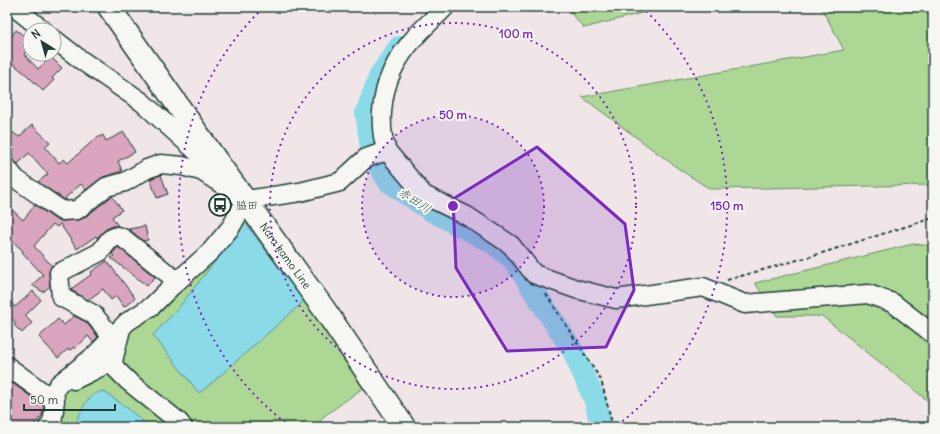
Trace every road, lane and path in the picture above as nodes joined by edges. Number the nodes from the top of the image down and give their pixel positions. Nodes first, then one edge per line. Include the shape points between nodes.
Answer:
1 (14, 7) edge
2 (109, 7) edge
3 (445, 7) edge
4 (33, 22) edge
5 (62, 45) edge
6 (387, 151) junction
7 (216, 160) junction
8 (7, 168) edge
9 (246, 200) junction
10 (933, 218) edge
11 (534, 274) junction
12 (177, 281) junction
13 (703, 287) junction
14 (117, 333) junction
15 (933, 334) edge
16 (113, 361) junction
17 (7, 366) edge
18 (55, 396) junction
19 (48, 427) edge
20 (183, 427) edge
21 (404, 427) edge
22 (613, 427) edge

1 - 4 street
2 - 7 main road, Nara kamo Line
3 - 6 street via 407,47 390,76 383,98 381,123
5 - 7 street via 142,102 197,152
6 - 9 street via 366,158 340,182 300,192
6 - 11 street via 424,194 467,216 511,246
7 - 9 main road, Nara kamo Line
8 - 9 street via 16,179 62,211 77,210 106,187 125,182 146,169 162,164 201,171
9 - 12 street via 231,227 211,251
9 - 21 main road, Nara kamo Line
10 - 13 path
11 - 13 street via 576,289 616,299
11 - 22 path via 601,380
12 - 14 street via 152,306 127,322
12 - 14 street via 123,238 116,236 110,239 100,252 59,273 61,297 93,314
13 - 15 street via 745,304 868,294 893,303
14 - 16 street
14 - 18 street via 59,384
16 - 18 street
16 - 20 street via 117,371
17 - 18 street
18 - 19 street via 52,422

